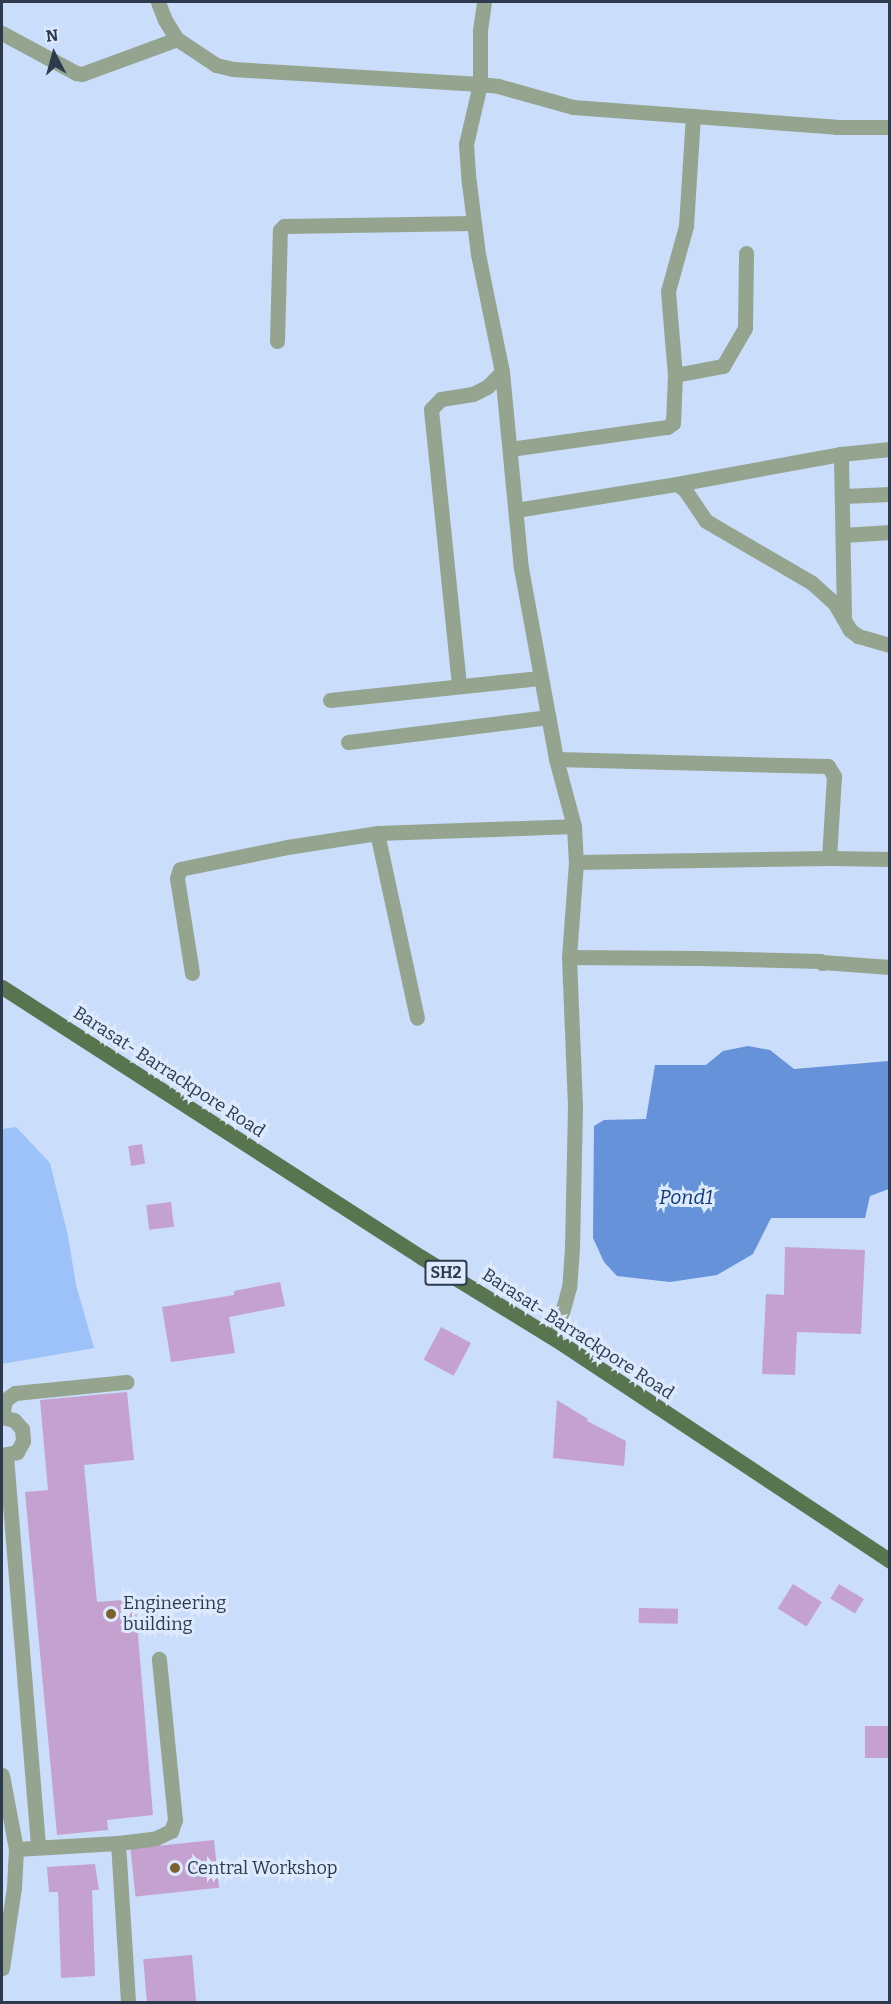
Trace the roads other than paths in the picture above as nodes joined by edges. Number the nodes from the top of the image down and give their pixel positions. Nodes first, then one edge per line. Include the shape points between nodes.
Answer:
1 (158, 2) edge
2 (484, 2) edge
3 (2, 33) edge
4 (177, 39) junction
5 (480, 84) junction
6 (693, 116) junction
7 (890, 127) edge
8 (474, 224) junction
9 (746, 253) dead end
10 (277, 341) dead end
11 (502, 372) junction
12 (675, 375) junction
13 (890, 448) edge
14 (510, 449) junction
15 (841, 454) junction
16 (677, 484) junction
17 (890, 494) edge
18 (843, 496) junction
19 (516, 510) junction
20 (890, 531) edge
21 (843, 535) junction
22 (844, 615) junction
23 (890, 645) edge
24 (540, 678) junction
25 (459, 686) junction
26 (330, 700) dead end
27 (548, 717) junction
28 (348, 742) dead end
29 (556, 759) junction
30 (574, 826) junction
31 (377, 833) junction
32 (830, 858) junction
33 (890, 859) edge
34 (576, 862) junction
35 (569, 957) junction
36 (890, 967) edge
37 (192, 973) dead end
38 (3, 991) edge
39 (417, 1018) dead end
40 (555, 1339) junction
41 (126, 1382) dead end
42 (2, 1417) edge
43 (4, 1456) edge
44 (890, 1561) edge
45 (159, 1659) dead end
46 (2, 1775) edge
47 (118, 1843) junction
48 (38, 1846) junction
49 (16, 1849) junction
50 (2, 1967) edge
51 (128, 2002) edge

1 - 4 street
2 - 5 street
3 - 4 street via 82,74
4 - 5 street via 203,58 233,69
5 - 6 street via 573,107
5 - 8 street via 466,144
6 - 7 street via 836,127
6 - 12 street via 686,226 668,291
8 - 10 street via 284,226 280,230
8 - 11 street
9 - 12 street via 747,319 727,361 718,369
11 - 14 street
11 - 25 street via 487,387 441,399 432,410
12 - 14 street via 673,423 668,427
13 - 15 street
14 - 19 street
15 - 16 street
15 - 18 street
16 - 19 street
16 - 22 street via 706,521 799,574
17 - 18 street
18 - 21 street
19 - 24 street via 521,568
20 - 21 street
21 - 22 street
22 - 23 street via 850,630 858,636
24 - 25 street
24 - 27 street
25 - 26 street
27 - 28 street
27 - 29 street
29 - 30 street
29 - 32 street via 828,766 834,776
30 - 31 street
30 - 34 street
31 - 37 street via 180,869 177,878
31 - 39 street
32 - 33 street
32 - 34 street
34 - 35 street
35 - 36 street
35 - 40 street via 575,1106 572,1248 569,1287
38 - 40 main road, Barasat- Barrackpore Road / SH2
40 - 44 main road, Barasat- Barrackpore Road / SH2
41 - 42 street via 15,1393 5,1400
42 - 43 street via 14,1420 22,1429 23,1441 17,1452
43 - 48 street
45 - 47 street via 175,1820 171,1831 164,1835
46 - 49 street
47 - 48 street
47 - 51 street
48 - 49 street
49 - 50 street

